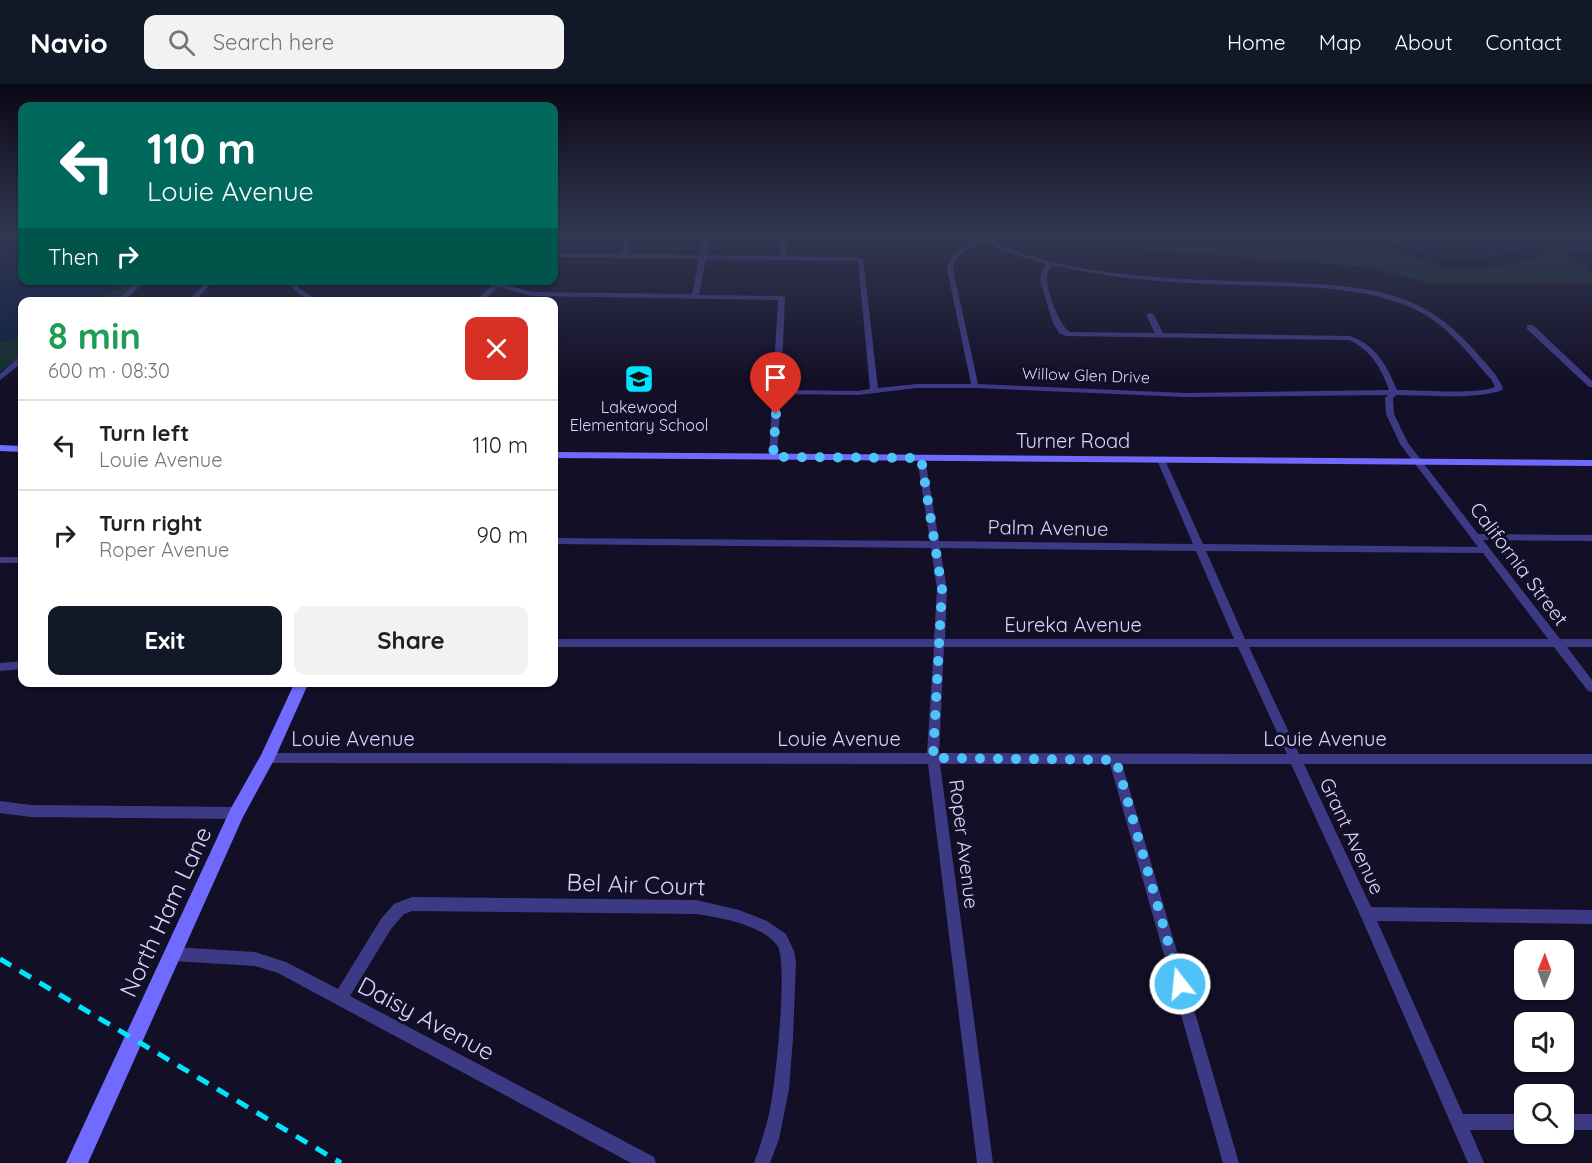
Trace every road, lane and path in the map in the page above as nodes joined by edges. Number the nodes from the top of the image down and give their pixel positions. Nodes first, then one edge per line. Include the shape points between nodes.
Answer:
1 (698, 283) edge
2 (863, 283) edge
3 (953, 283) edge
4 (1044, 283) edge
5 (1257, 283) edge
6 (137, 285) edge
7 (209, 285) edge
8 (294, 285) edge
9 (497, 285) edge
10 (506, 285) edge
11 (695, 296) junction
12 (124, 297) edge
13 (194, 297) edge
14 (309, 297) edge
15 (482, 297) edge
16 (1150, 315) dead end
17 (1530, 327) dead end
18 (1160, 335) junction
19 (18, 362) edge
20 (0, 378) edge
21 (1592, 385) edge
22 (975, 386) junction
23 (777, 392) junction
24 (874, 392) junction
25 (1394, 392) junction
26 (0, 448) edge
27 (18, 449) edge
28 (558, 455) edge
29 (773, 457) junction
30 (921, 458) junction
31 (1161, 460) junction
32 (1418, 461) junction
33 (1592, 463) edge
34 (1477, 537) junction
35 (1592, 538) edge
36 (558, 541) edge
37 (934, 545) junction
38 (1201, 548) junction
39 (1487, 550) junction
40 (0, 560) edge
41 (18, 560) edge
42 (938, 642) junction
43 (558, 643) edge
44 (1557, 643) junction
45 (1592, 643) edge
46 (1242, 644) junction
47 (18, 665) edge
48 (0, 667) edge
49 (301, 687) edge
50 (1592, 688) edge
51 (267, 758) junction
52 (933, 758) junction
53 (1295, 759) junction
54 (1592, 759) edge
55 (1116, 760) junction
56 (0, 807) edge
57 (237, 813) junction
58 (1367, 914) junction
59 (1592, 917) edge
60 (172, 954) junction
61 (340, 999) junction
62 (1459, 1122) junction
63 (1514, 1122) edge
64 (1574, 1122) edge
65 (1592, 1122) edge
66 (76, 1163) edge
67 (648, 1163) edge
68 (762, 1163) edge
69 (985, 1163) edge
70 (1231, 1163) edge
71 (1476, 1163) edge

1 - 11 street
2 - 24 street
3 - 22 street
4 - 18 street via 1062,331
5 - 25 street, Willow Glen Drive via 1386,296 1434,316 1495,378 1499,388 1470,393
6 - 12 street
7 - 13 street
8 - 14 street
9 - 15 street
10 - 11 street via 531,294
11 - 23 street via 782,298
16 - 18 street
17 - 21 street
18 - 25 street via 1350,338 1368,348
19 - 20 street
22 - 24 street, Willow Glen Drive via 917,386
22 - 25 street, Willow Glen Drive via 1211,395
23 - 24 street, Willow Glen Drive
23 - 29 street
25 - 32 street, California Street via 1389,398 1390,414 1404,444
26 - 27 main road
28 - 29 main road, Turner Road
29 - 30 main road, Turner Road
30 - 31 main road, Turner Road
30 - 37 street, Roper Avenue
31 - 32 main road, Turner Road
31 - 38 street, Grant Avenue
32 - 33 main road, Turner Road
32 - 34 street, California Street
34 - 35 street
34 - 39 street, California Street
36 - 37 street, Palm Avenue
37 - 38 street, Palm Avenue
37 - 42 street, Roper Avenue via 942,589
38 - 39 street, Palm Avenue
38 - 46 street, Grant Avenue
39 - 44 street, California Street
40 - 41 street
42 - 43 street, Eureka Avenue
42 - 46 street, Eureka Avenue
42 - 52 street, Roper Avenue
44 - 45 street, Eureka Avenue
44 - 46 street, Eureka Avenue
44 - 50 street, California Street
46 - 53 street, Grant Avenue
47 - 48 street
49 - 51 main road, North Ham Lane
51 - 52 street, Louie Avenue
51 - 57 main road, North Ham Lane
52 - 55 street, Louie Avenue
52 - 69 street, Roper Avenue
53 - 54 street, Louie Avenue
53 - 55 street, Louie Avenue
53 - 58 street, Grant Avenue
55 - 70 street
56 - 57 street via 31,811
57 - 60 main road, North Ham Lane
58 - 59 street
58 - 62 street, Grant Avenue
60 - 61 street, Daisy Avenue via 255,959 281,967
60 - 66 main road, North Ham Lane
61 - 67 street, Daisy Avenue
61 - 68 street, Bel Air Court via 386,924 399,909 412,904 696,907 724,911 779,936 789,962 782,1089 772,1139
62 - 63 street
62 - 71 street, Grant Avenue
64 - 65 street

